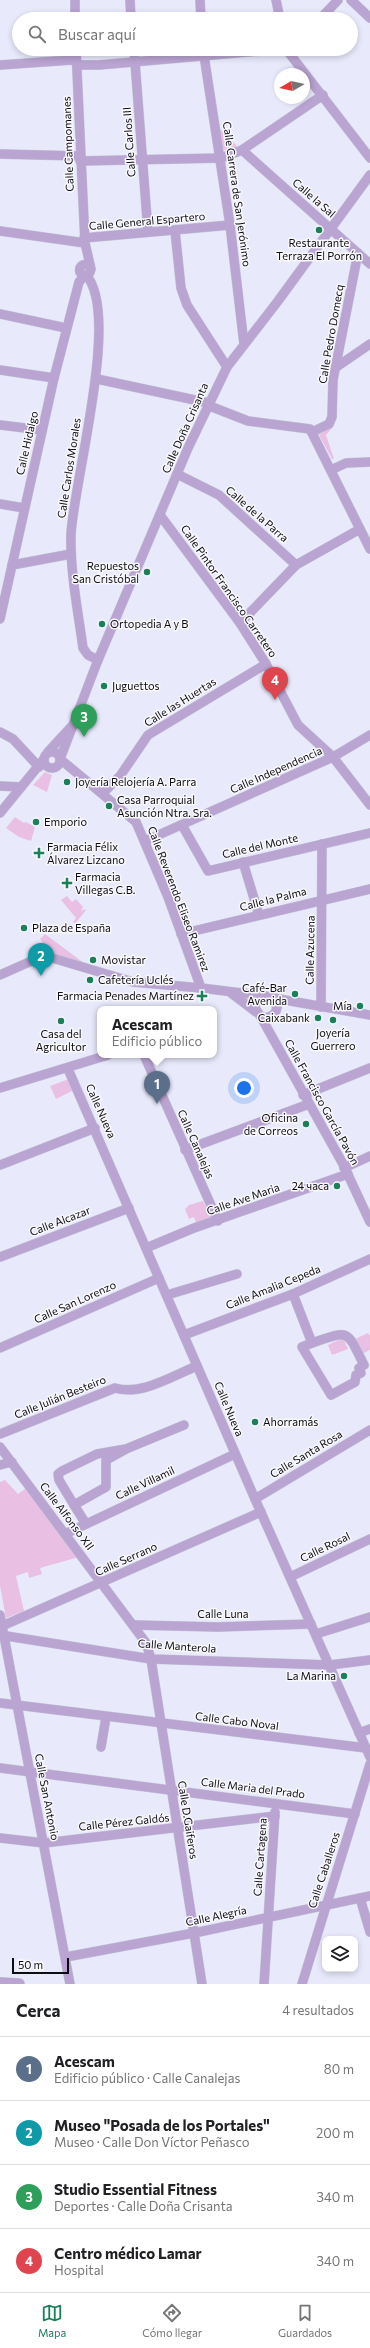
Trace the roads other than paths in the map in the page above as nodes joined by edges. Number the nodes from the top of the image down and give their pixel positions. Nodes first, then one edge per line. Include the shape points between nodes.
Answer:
1 (75, 0) edge
2 (130, 0) edge
3 (200, 0) edge
4 (276, 0) edge
5 (338, 0) edge
6 (351, 0) edge
7 (75, 12) edge
8 (131, 12) edge
9 (201, 12) edge
10 (279, 12) edge
11 (327, 12) edge
12 (370, 18) edge
13 (76, 56) edge
14 (135, 56) edge
15 (176, 56) edge
16 (205, 56) edge
17 (292, 56) edge
18 (135, 62) junction
19 (77, 63) junction
20 (0, 65) edge
21 (323, 95) junction
22 (242, 150) junction
23 (0, 154) edge
24 (80, 158) junction
25 (221, 158) junction
26 (370, 158) edge
27 (142, 160) junction
28 (370, 175) edge
29 (230, 225) junction
30 (332, 229) junction
31 (0, 231) edge
32 (175, 231) junction
33 (148, 232) junction
34 (85, 240) junction
35 (358, 254) junction
36 (370, 264) edge
37 (86, 272) junction
38 (0, 314) edge
39 (66, 328) junction
40 (244, 344) junction
41 (370, 344) edge
42 (227, 367) junction
43 (335, 368) junction
44 (0, 370) edge
45 (54, 378) junction
46 (97, 378) junction
47 (208, 404) junction
48 (0, 425) edge
49 (42, 430) junction
50 (311, 431) junction
51 (370, 462) edge
52 (331, 470) junction
53 (177, 474) junction
54 (0, 504) edge
55 (24, 508) junction
56 (160, 515) junction
57 (360, 529) junction
58 (369, 545) edge
59 (71, 554) junction
60 (296, 565) junction
61 (11, 569) junction
62 (0, 575) edge
63 (0, 619) edge
64 (240, 624) junction
65 (98, 660) junction
66 (266, 664) junction
67 (76, 721) junction
68 (0, 732) edge
69 (370, 735) edge
70 (46, 756) junction
71 (333, 757) junction
72 (60, 759) junction
73 (39, 767) junction
74 (0, 786) edge
75 (21, 787) junction
76 (103, 793) junction
77 (370, 806) edge
78 (0, 813) edge
79 (182, 825) junction
80 (370, 834) edge
81 (145, 841) junction
82 (322, 844) junction
83 (243, 862) junction
84 (370, 889) edge
85 (323, 899) junction
86 (259, 915) junction
87 (181, 934) junction
88 (0, 975) edge
89 (201, 988) junction
90 (230, 992) junction
91 (269, 997) junction
92 (321, 1007) junction
93 (258, 1014) junction
94 (369, 1017) edge
95 (99, 1058) edge
96 (145, 1058) edge
97 (68, 1068) junction
98 (370, 1068) edge
99 (0, 1088) edge
100 (304, 1095) junction
101 (309, 1104) junction
102 (95, 1128) junction
103 (185, 1150) junction
104 (370, 1156) edge
105 (0, 1166) edge
106 (346, 1171) junction
107 (129, 1208) junction
108 (218, 1220) junction
109 (370, 1222) edge
110 (146, 1248) junction
111 (0, 1257) edge
112 (370, 1259) edge
113 (237, 1274) dead end
114 (159, 1278) junction
115 (293, 1294) junction
116 (167, 1295) junction
117 (184, 1335) junction
118 (312, 1343) junction
119 (0, 1348) edge
120 (197, 1366) junction
121 (184, 1425) dead end
122 (370, 1430) edge
123 (0, 1434) edge
124 (0, 1448) edge
125 (126, 1449) junction
126 (235, 1454) junction
127 (12, 1462) junction
128 (0, 1465) edge
129 (255, 1499) junction
130 (74, 1505) junction
131 (260, 1512) junction
132 (86, 1524) junction
133 (65, 1534) junction
134 (370, 1538) edge
135 (290, 1577) junction
136 (102, 1583) junction
137 (0, 1615) edge
138 (370, 1617) edge
139 (311, 1624) junction
140 (134, 1625) junction
141 (1, 1631) edge
142 (316, 1634) junction
143 (151, 1659) junction
144 (370, 1660) edge
145 (330, 1665) junction
146 (0, 1703) edge
147 (17, 1706) junction
148 (106, 1717) junction
149 (161, 1724) junction
150 (370, 1729) edge
151 (359, 1733) junction
152 (102, 1747) dead end
153 (366, 1748) junction
154 (370, 1757) edge
155 (370, 1764) edge
156 (0, 1768) edge
157 (30, 1771) junction
158 (171, 1791) junction
159 (276, 1803) junction
160 (355, 1814) junction
161 (275, 1816) junction
162 (177, 1828) junction
163 (0, 1838) edge
164 (44, 1843) junction
165 (370, 1896) edge
166 (360, 1898) junction
167 (325, 1906) junction
168 (269, 1918) junction
169 (370, 1932) edge
170 (193, 1933) junction
171 (66, 1957) junction
172 (0, 1983) edge
173 (19, 1984) edge
174 (70, 1984) edge
175 (202, 1984) edge
176 (264, 1984) edge
177 (302, 1984) edge

1 - 7 street
2 - 8 street
3 - 9 street
4 - 10 street
5 - 11 street
6 - 12 street
13 - 19 street, Calle Campomanes
14 - 18 street, Calle Carlos III
15 - 18 street
16 - 25 street, Calle Carrera de San Jerónimo
17 - 21 street
18 - 19 street via 81,65
18 - 27 street, Calle Carlos III
19 - 20 street via 72,60
19 - 24 street, Calle Campomanes
21 - 22 street
21 - 26 street
22 - 25 street
22 - 30 street, Calle la Sal
23 - 24 street
24 - 27 street
24 - 34 street, Calle Campomanes
25 - 27 street
25 - 29 street, Calle Carrera de San Jerónimo
27 - 33 street, Calle Carlos III
28 - 30 street, Calle Doña Crisanta
29 - 32 street, Calle General Espartero
29 - 40 street, Calle Carrera de San Jerónimo
30 - 35 street, Calle la Sal
30 - 40 street, Calle Doña Crisanta
31 - 34 street, Calle General Espartero
32 - 33 street, Calle General Espartero
32 - 42 street via 181,288 187,304
33 - 34 street, Calle General Espartero
34 - 37 street, Calle Hidalgo
35 - 36 street, Calle la Sal
35 - 43 street, Calle Pedro Domecq
37 - 39 street, Calle Hidalgo via 78,282
37 - 46 street, Calle Carlos Morales via 93,282 99,328
38 - 39 street
39 - 45 street, Calle Hidalgo
40 - 42 street, Calle Doña Crisanta
41 - 43 street
42 - 47 street, Calle Doña Crisanta
43 - 50 street, Calle Pedro Domecq via 331,422
44 - 45 street
45 - 49 street, Calle Hidalgo
46 - 47 street
46 - 59 street, Calle Carlos Morales via 74,499
47 - 50 street via 248,421
47 - 53 street, Calle Doña Crisanta
48 - 49 street
49 - 55 street, Calle Hidalgo
50 - 52 street
51 - 52 street via 346,463
52 - 57 street
53 - 56 street, Calle Doña Crisanta
53 - 60 street, Calle de la Parra via 219,495
54 - 55 street
55 - 61 street, Calle Hidalgo
56 - 64 street, Calle Pintor Francisco Carretero
56 - 65 street, Calle Doña Crisanta
57 - 58 street
57 - 60 street
59 - 61 street
59 - 65 street, Calle Carlos Morales via 83,648 88,655
60 - 64 street
61 - 62 street
61 - 63 street, Calle Hidalgo
64 - 66 street, Calle Pintor Francisco Carretero
65 - 67 street, Calle Doña Crisanta
66 - 71 street, Calle Pintor Francisco Carretero via 298,724
66 - 76 street, Calle las Huertas via 148,735 120,776
67 - 70 street, Calle Doña Crisanta
67 - 72 street, Calle Doña Crisanta
68 - 73 street via 13,739
69 - 71 street, Calle Independencia
70 - 72 street via 56,752
70 - 72 street via 46,765 52,768 59,764
70 - 73 street, Calle Doña Crisanta
71 - 77 street, Calle Pintor Francisco Carretero
71 - 79 street, Calle Independencia
72 - 76 street, Calle Reverendo Eliseo Ramirez
73 - 75 street, Calle Doña Crisanta
74 - 75 street
75 - 78 street, Calle Doña Crisanta
76 - 81 street, Calle Reverendo Eliseo Ramirez via 131,816
79 - 81 street, Calle Independencia
79 - 83 street, Calle del Monte via 208,871
80 - 82 street, Calle del Monte
81 - 87 street, Calle Reverendo Eliseo Ramirez
82 - 83 street, Calle del Monte
82 - 85 street, Calle Azucena
83 - 86 street
84 - 85 street, Calle la Palma
85 - 86 street, Calle la Palma
85 - 92 street, Calle Azucena
86 - 87 street, Calle la Palma
87 - 89 street, Calle Reverendo Eliseo Ramirez
88 - 89 street via 36,959 49,957 133,982
89 - 90 street
90 - 91 street
90 - 93 street
91 - 92 street
91 - 93 street via 262,996 256,1001
91 - 93 street via 277,1007 275,1014 269,1018
92 - 94 street
93 - 100 street, Calle Francisco García Pavón
95 - 97 street
96 - 103 street, Calle Canalejas
97 - 99 street
97 - 102 street, Calle Nueva
98 - 100 street
100 - 101 street, Calle Francisco García Pavón
101 - 103 street
101 - 106 street, Calle Francisco García Pavón
102 - 105 street
102 - 107 street, Calle Nueva
103 - 108 street, Calle Canalejas
104 - 106 street, Calle Ave Maria
106 - 108 street, Calle Ave Maria
106 - 109 street, Calle Francisco García Pavón
107 - 110 street, Calle Nueva
107 - 111 street, Calle Alcazar
108 - 110 street, Calle Ave Maria
110 - 114 street, Calle Nueva
112 - 115 street, Calle Amalia Cepeda
113 - 116 street
114 - 116 street, Calle Nueva
114 - 119 street, Calle San Lorenzo
115 - 117 street, Calle Amalia Cepeda
115 - 118 street
116 - 117 street, Calle Nueva
117 - 120 street, Calle Nueva
118 - 118 street via 341,1333 347,1334 364,1365 359,1368 361,1373 356,1376 355,1382 332,1395 302,1347
120 - 123 street, Calle Julián Besteiro via 139,1390 126,1392 115,1388
120 - 126 street, Calle Nueva
121 - 125 street
122 - 129 street, Calle Santa Rosa
124 - 127 street, Calle Alfonso XII
125 - 130 street via 106,1460 106,1487
125 - 130 street via 97,1454 58,1474 58,1480
126 - 129 street, Calle Nueva
126 - 132 street, Calle Villamil
127 - 128 street
127 - 133 street, Calle Alfonso XII
129 - 131 street, Calle Nueva
130 - 132 street
131 - 135 street, Calle Nueva
131 - 136 street, Calle Serrano
132 - 133 street, Calle Villamil
133 - 136 street, Calle Alfonso XII
134 - 135 street, Calle Rosal
135 - 139 street, Calle Nueva
136 - 140 street, Calle Alfonso XII
136 - 141 street, Calle Serrano
137 - 141 street, Calle San Antonio
138 - 142 street
139 - 140 street, Calle Luna via 218,1627
139 - 142 street, Calle Nueva
140 - 143 street, Calle Alfonso XII via 146,1643
141 - 143 street, Calle Manterola
141 - 147 street, Calle San Antonio
142 - 145 street, Calle Nueva
143 - 145 street, Calle Manterola
143 - 149 street, Calle D.Gaiferos
144 - 145 street, Calle Manterola
145 - 151 street, Calle Nueva
146 - 147 street, Calle Cabo Noval
147 - 148 street, Calle Cabo Noval
147 - 157 street, Calle San Antonio
148 - 149 street, Calle Cabo Noval
148 - 152 street
149 - 153 street, Calle Cabo Noval
149 - 158 street, Calle D.Gaiferos
150 - 151 street
151 - 153 street, Calle Nueva
153 - 154 street, Calle Nueva
155 - 160 street, Calle Caballeros
156 - 157 street, Calle Maria del Prado
157 - 158 street, Calle Maria del Prado
157 - 164 street, Calle San Antonio
158 - 159 street, Calle Maria del Prado
158 - 162 street, Calle D.Gaiferos
159 - 160 street, Calle Maria del Prado
159 - 161 street, Calle Cartagena
160 - 167 street, Calle Caballeros
161 - 162 street, Calle Pérez Galdós
161 - 168 street, Calle Cartagena
162 - 164 street, Calle Pérez Galdós
162 - 170 street, Calle D.Gaiferos
163 - 164 street, Calle Pérez Galdós
164 - 171 street, Calle San Antonio
165 - 166 street, Calle Alegría
166 - 167 street, Calle Alegría
166 - 169 street
167 - 168 street, Calle Alegría
167 - 177 street, Calle Caballeros
168 - 170 street, Calle Alegría
168 - 176 street, Calle Cartagena
170 - 171 street, Calle Alegría
170 - 175 street, Calle D.Gaiferos
171 - 174 street, Calle San Antonio
172 - 173 street

